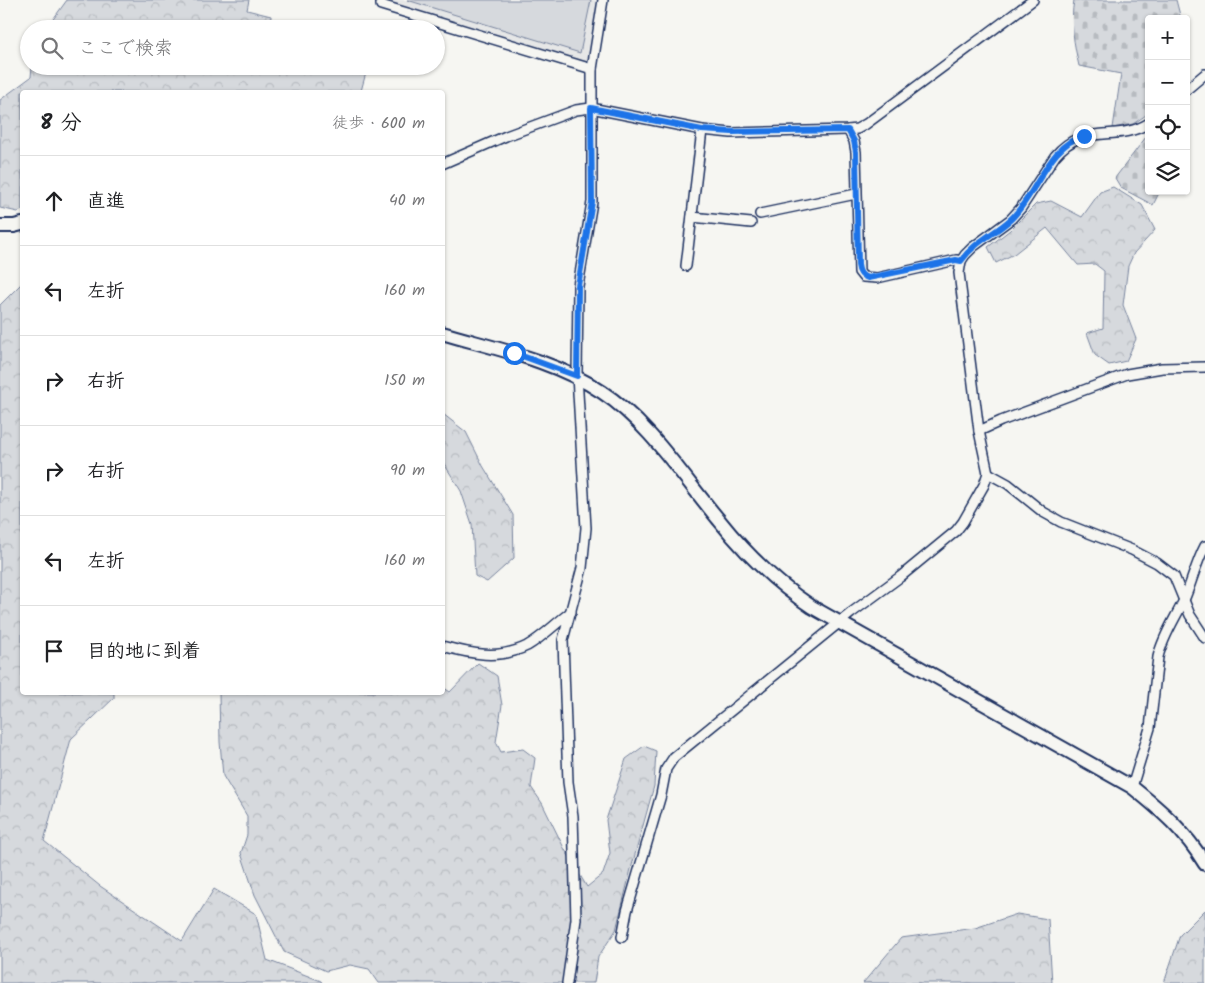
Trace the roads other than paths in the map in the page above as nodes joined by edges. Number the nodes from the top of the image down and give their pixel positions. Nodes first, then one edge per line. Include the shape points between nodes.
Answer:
1 (381, 0) edge
2 (604, 0) edge
3 (1033, 0) edge
4 (430, 20) edge
5 (445, 24) edge
6 (592, 69) junction
7 (1205, 74) edge
8 (1190, 87) edge
9 (591, 108) junction
10 (1145, 126) edge
11 (702, 130) junction
12 (848, 130) junction
13 (445, 163) edge
14 (856, 194) junction
15 (760, 214) dead end
16 (692, 217) junction
17 (751, 223) dead end
18 (20, 224) edge
19 (0, 226) edge
20 (961, 261) junction
21 (686, 266) dead end
22 (445, 334) edge
23 (1205, 367) edge
24 (577, 376) junction
25 (979, 431) junction
26 (988, 473) junction
27 (1205, 546) edge
28 (1184, 599) junction
29 (571, 612) junction
30 (840, 623) junction
31 (1205, 638) edge
32 (445, 647) edge
33 (1132, 787) junction
34 (1205, 864) edge
35 (622, 937) dead end
36 (567, 983) edge

1 - 4 street via 381,5
2 - 6 street
3 - 12 street via 866,124
5 - 6 street
6 - 9 street
7 - 8 street
9 - 11 street
9 - 13 street via 576,110
9 - 24 street via 592,202 578,286
10 - 20 street via 1122,133 1082,136 1072,140 1055,156 1011,219 973,247
11 - 12 street
11 - 16 street
12 - 14 street via 856,152
14 - 15 street
14 - 20 street via 858,265 863,277 877,278
16 - 17 street
16 - 21 street
18 - 19 street
20 - 25 street via 959,273
22 - 24 street via 514,353
23 - 25 street via 1162,368 1127,374
24 - 29 street via 586,528 582,568
24 - 30 street via 603,392 645,430 764,570 790,592
25 - 26 street
26 - 28 street via 1055,519 1157,563 1174,576
26 - 30 street via 956,532
27 - 28 street
28 - 31 street
28 - 33 street via 1160,646 1150,728
29 - 32 street via 527,645 511,652 490,656
29 - 36 street via 563,640 568,782 574,816 576,919
30 - 33 street
30 - 35 street via 674,757 666,769
33 - 34 street via 1164,812

